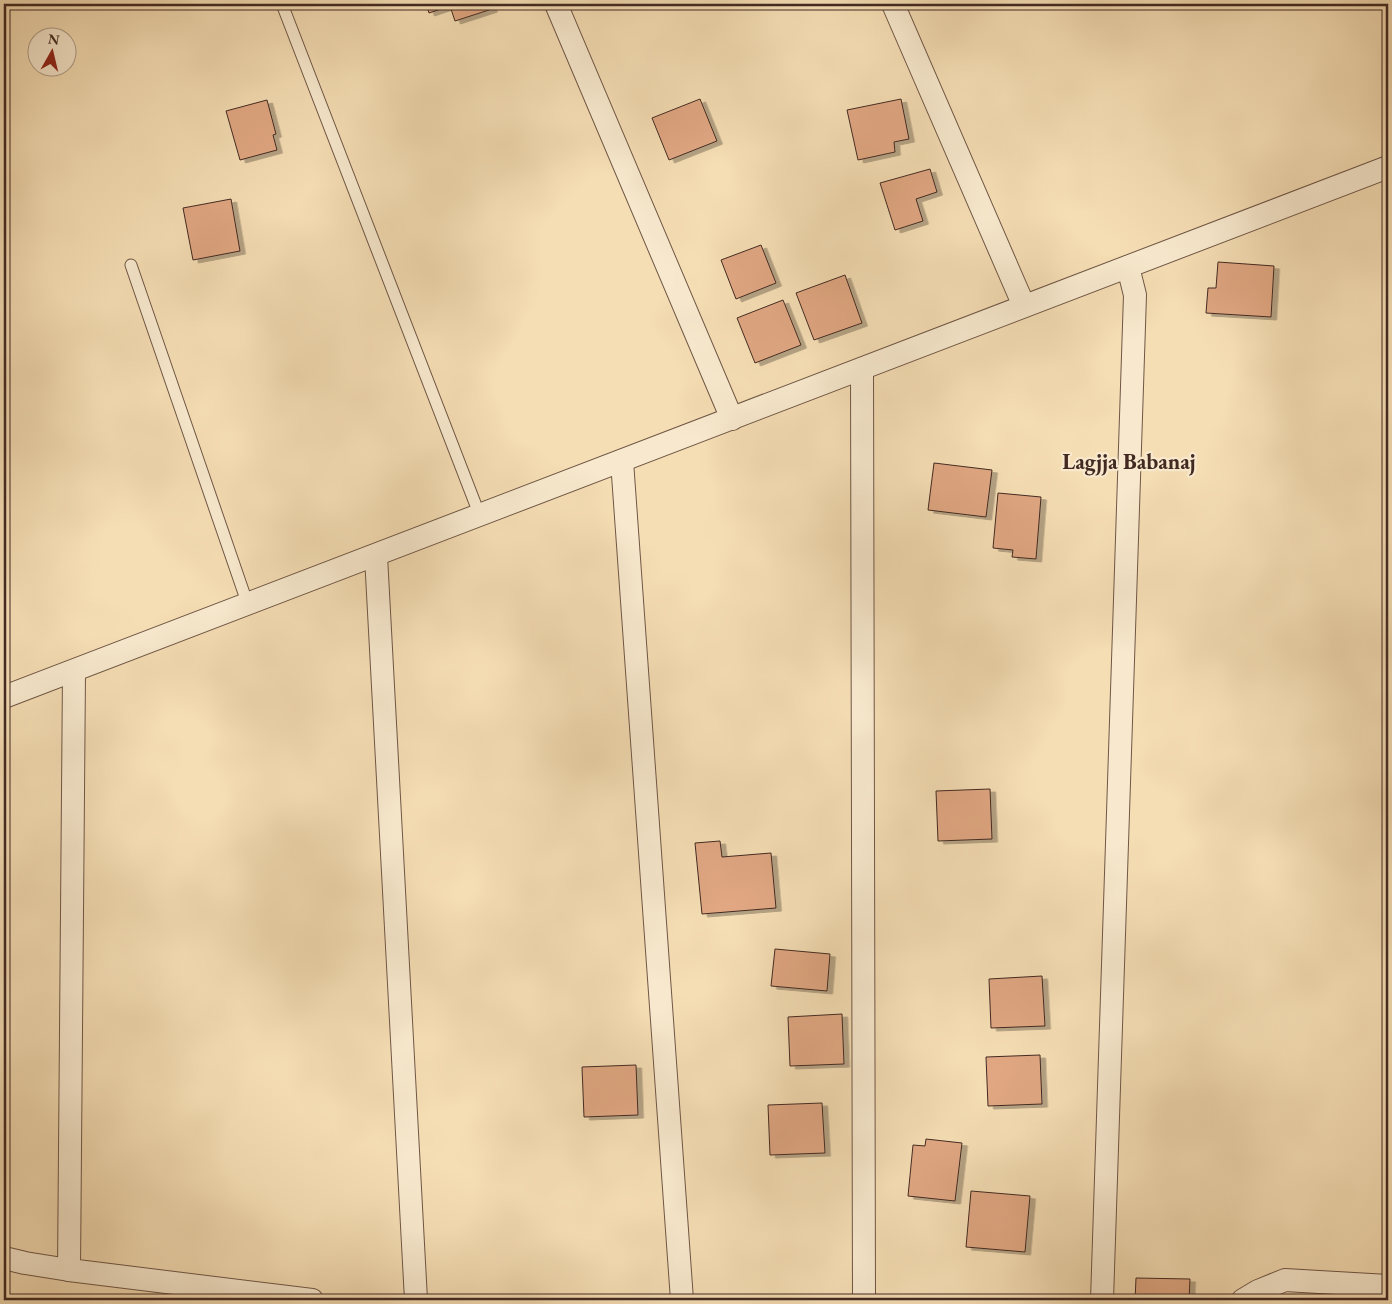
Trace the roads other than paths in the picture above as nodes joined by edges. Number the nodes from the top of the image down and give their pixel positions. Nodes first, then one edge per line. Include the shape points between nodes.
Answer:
1 (282, 4) edge
2 (556, 4) edge
3 (893, 4) edge
4 (1388, 167) edge
5 (131, 265) dead end
6 (1128, 266) junction
7 (1024, 306) junction
8 (862, 369) junction
9 (732, 419) junction
10 (622, 461) junction
11 (480, 516) junction
12 (376, 556) junction
13 (248, 605) junction
14 (74, 672) junction
15 (4, 698) edge
16 (4, 1258) edge
17 (69, 1270) junction
18 (1388, 1286) edge
19 (312, 1300) edge
20 (416, 1300) edge
21 (682, 1300) edge
22 (864, 1300) edge
23 (1102, 1300) edge
24 (1243, 1300) edge

1 - 11 lane
2 - 9 street
3 - 7 street
4 - 6 street
5 - 13 lane
6 - 7 street
6 - 23 street via 1135,305
7 - 8 street
8 - 9 street
8 - 22 street
9 - 10 street
10 - 11 street
10 - 21 street
11 - 12 street
12 - 13 street
12 - 20 street
13 - 14 street
14 - 15 street
14 - 17 street
16 - 17 street
17 - 19 street
18 - 24 street via 1286,1280

